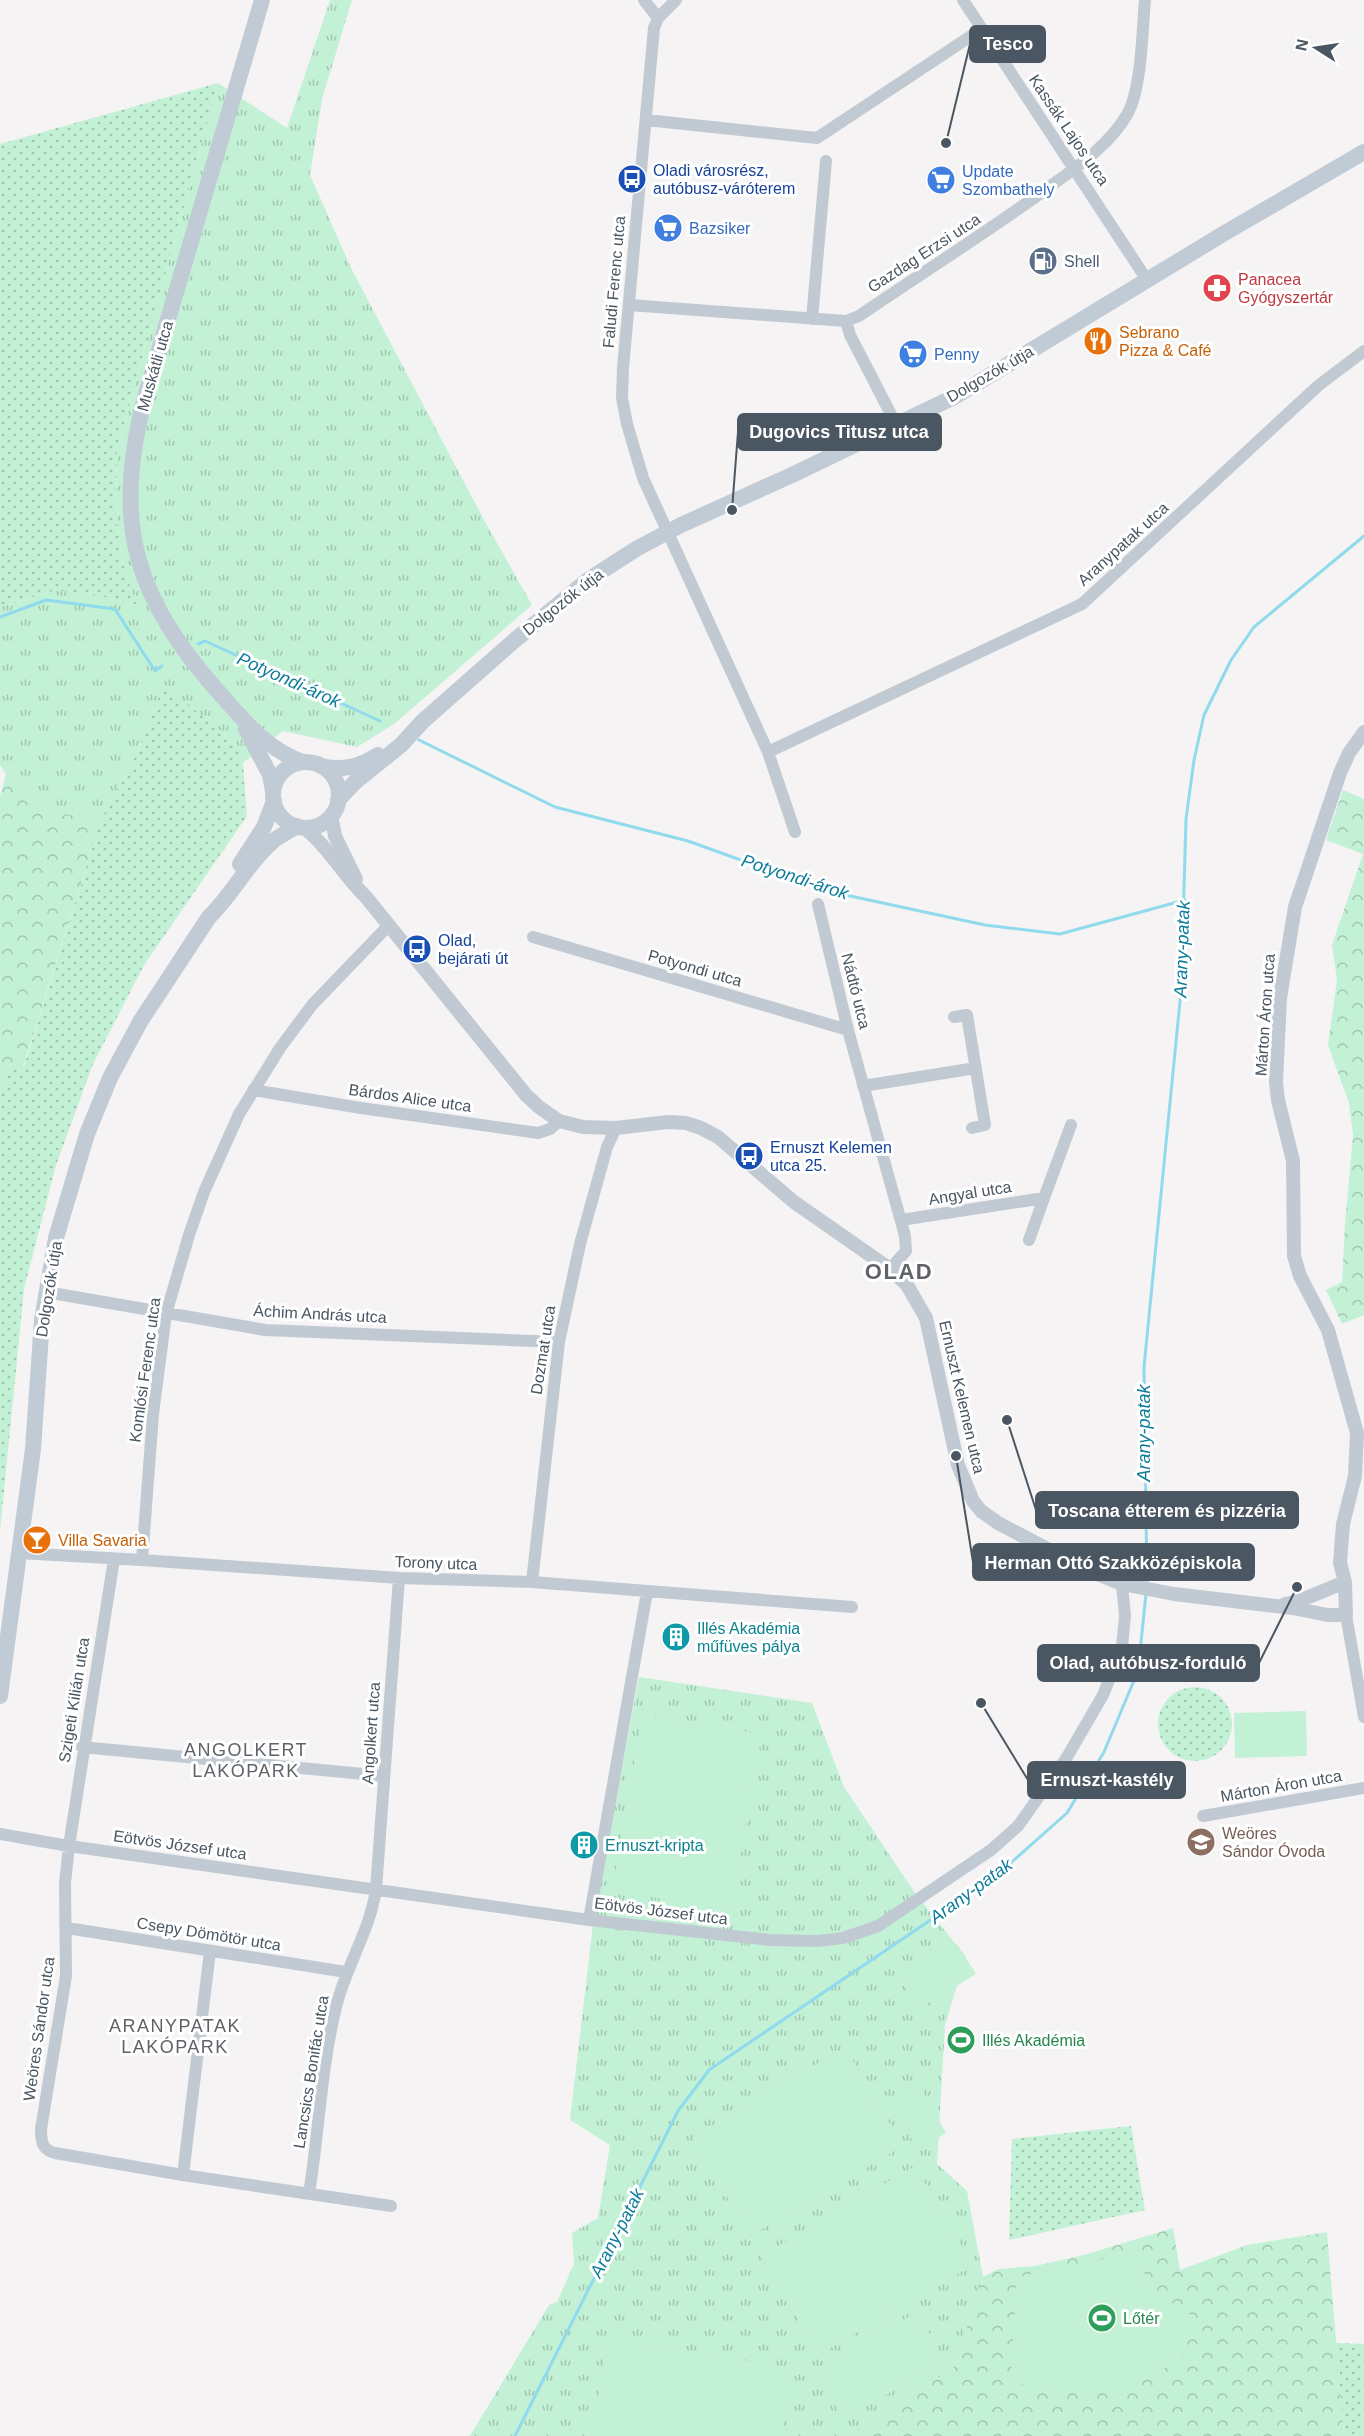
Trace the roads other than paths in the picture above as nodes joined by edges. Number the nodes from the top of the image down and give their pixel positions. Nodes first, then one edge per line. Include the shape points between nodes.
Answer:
1 (262, 0) edge
2 (644, 0) edge
3 (676, 0) edge
4 (963, 0) edge
5 (1145, 0) edge
6 (658, 18) junction
7 (980, 30) junction
8 (646, 120) junction
9 (1364, 152) edge
10 (826, 161) dead end
11 (1076, 169) junction
12 (1147, 280) junction
13 (629, 305) junction
14 (812, 319) junction
15 (846, 321) junction
16 (1364, 351) edge
17 (896, 424) junction
18 (668, 532) junction
19 (237, 713) junction
20 (1364, 732) edge
21 (411, 733) junction
22 (768, 752) junction
23 (303, 762) junction
24 (321, 766) junction
25 (274, 796) junction
26 (335, 808) junction
27 (300, 827) junction
28 (795, 832) dead end
29 (366, 897) junction
30 (818, 904) dead end
31 (209, 917) junction
32 (388, 925) junction
33 (533, 938) dead end
34 (954, 1017) dead end
35 (848, 1029) junction
36 (976, 1068) junction
37 (863, 1086) junction
38 (253, 1090) junction
39 (559, 1121) junction
40 (1071, 1125) dead end
41 (616, 1128) junction
42 (972, 1128) dead end
43 (1044, 1198) junction
44 (901, 1220) junction
45 (1029, 1240) dead end
46 (890, 1269) junction
47 (46, 1292) junction
48 (166, 1314) junction
49 (559, 1342) junction
50 (19, 1553) junction
51 (114, 1559) junction
52 (142, 1560) junction
53 (399, 1578) junction
54 (532, 1582) junction
55 (1344, 1582) junction
56 (1126, 1585) junction
57 (647, 1592) junction
58 (1276, 1606) junction
59 (852, 1607) dead end
60 (1346, 1615) junction
61 (0, 1696) edge
62 (1364, 1717) edge
63 (82, 1747) junction
64 (384, 1776) junction
65 (1364, 1788) edge
66 (1203, 1816) dead end
67 (0, 1834) edge
68 (69, 1846) junction
69 (376, 1889) junction
70 (589, 1920) junction
71 (67, 1928) junction
72 (210, 1951) junction
73 (346, 1972) junction
74 (183, 2175) junction
75 (309, 2194) junction
76 (390, 2206) dead end

1 - 19 main road, Muskátli utca via 144,401 131,461 129,494 136,552 152,598 182,647
2 - 6 street
3 - 6 street
4 - 7 street, Kassák Lajos utca
5 - 11 street, Gazdag Erzsi utca via 1137,84 1130,107 1120,125
6 - 8 street, Faludi Ferenc utca
7 - 8 street via 817,138
7 - 11 street, Kassák Lajos utca
8 - 13 street, Faludi Ferenc utca
9 - 12 main road, Dolgozók útja
10 - 14 street
11 - 12 street, Kassák Lajos utca
11 - 15 street, Gazdag Erzsi utca via 978,238
12 - 17 main road, Dolgozók útja via 956,396
13 - 14 street
13 - 18 street, Faludi Ferenc utca via 622,388 627,424 643,478
14 - 15 street
15 - 17 street
16 - 22 street, Aranypatak utca via 1319,385 1082,604
17 - 18 main road, Dolgozók útja
18 - 21 main road, Dolgozók útja via 636,549 564,599
18 - 22 street, Faludi Ferenc utca
19 - 23 main road, Muskátli utca via 277,750
19 - 25 main road, Muskátli utca via 270,775
20 - 55 street, Márton Áron utca via 1340,773 1295,907 1280,998 1276,1072 1278,1100 1293,1161 1294,1256 1328,1330 1357,1433 1354,1476 1341,1541
21 - 24 main road, Dolgozók útja via 374,758 348,769
21 - 26 main road, Dolgozók útja via 355,782
22 - 28 street, Faludi Ferenc utca
23 - 24 main road
23 - 25 main road via 283,771 276,780
24 - 26 main road via 338,788
25 - 27 main road via 282,817
25 - 31 main road, Dolgozók útja via 264,827 215,901
26 - 27 main road via 321,824
26 - 29 street, Ernuszt Kelemen utca via 335,836
27 - 29 street, Ernuszt Kelemen utca via 314,835
27 - 31 main road, Dolgozók útja via 273,842
29 - 32 street, Ernuszt Kelemen utca
30 - 35 street, Nádtó utca
31 - 47 main road, Dolgozók útja via 140,1022 110,1078 74,1176
32 - 38 street, Komlósi Ferenc utca via 312,1005
32 - 39 street, Ernuszt Kelemen utca via 526,1095
33 - 35 street, Potyondi utca
34 - 36 street via 967,1015
35 - 37 street, Nádtó utca
36 - 37 street
36 - 42 street via 985,1125
37 - 44 street, Nádtó utca
38 - 39 street, Bárdos Alice utca via 538,1132
38 - 48 street, Komlósi Ferenc utca via 204,1192
39 - 41 street, Ernuszt Kelemen utca via 583,1127
40 - 43 street
41 - 46 street, Ernuszt Kelemen utca via 686,1123 718,1137 794,1202
41 - 49 street, Dozmat utca via 583,1234
43 - 44 street, Angyal utca
43 - 45 street
44 - 46 street, Nádtó utca via 906,1251
46 - 56 street, Ernuszt Kelemen utca via 907,1285 926,1318 958,1465 973,1501 998,1523 1085,1569
47 - 48 street, Áchim András utca
47 - 50 main road, Dolgozók útja via 33,1449
48 - 49 street, Áchim András utca via 265,1330
48 - 52 street, Komlósi Ferenc utca via 153,1414
49 - 54 street, Dozmat utca
50 - 51 street, Torony utca
50 - 61 main road, Dolgozók útja
51 - 52 street, Torony utca
51 - 63 street, Szigeti Kilián utca
52 - 53 street, Torony utca
53 - 54 street, Torony utca
53 - 64 street, Angolkert utca
54 - 57 street, Torony utca
55 - 58 street
55 - 60 street, Márton Áron utca
56 - 58 street, Ernuszt Kelemen utca
56 - 70 street, Eötvös József utca via 1122,1647 1103,1695 1043,1793 1018,1826 991,1850 878,1926 843,1938 817,1941 770,1940
57 - 59 street, Torony utca
57 - 70 street
58 - 60 street, Ernuszt Kelemen utca
60 - 62 street, Márton Áron utca
63 - 64 street
63 - 68 street, Szigeti Kilián utca
64 - 69 street, Angolkert utca
65 - 66 street, Márton Áron utca
67 - 68 street, Eötvös József utca
68 - 69 street, Eötvös József utca
68 - 71 street, Weöres Sándor utca via 65,1883
69 - 70 street, Eötvös József utca
69 - 73 street, Lancsics Bonifác utca via 369,1923
71 - 72 street, Csepy Dömötör utca
71 - 74 street, Weöres Sándor utca via 66,1976 41,2129 43,2145 55,2153
72 - 73 street, Csepy Dömötör utca
72 - 74 street
73 - 75 street, Lancsics Bonifác utca via 330,2038
74 - 75 street
75 - 76 street

